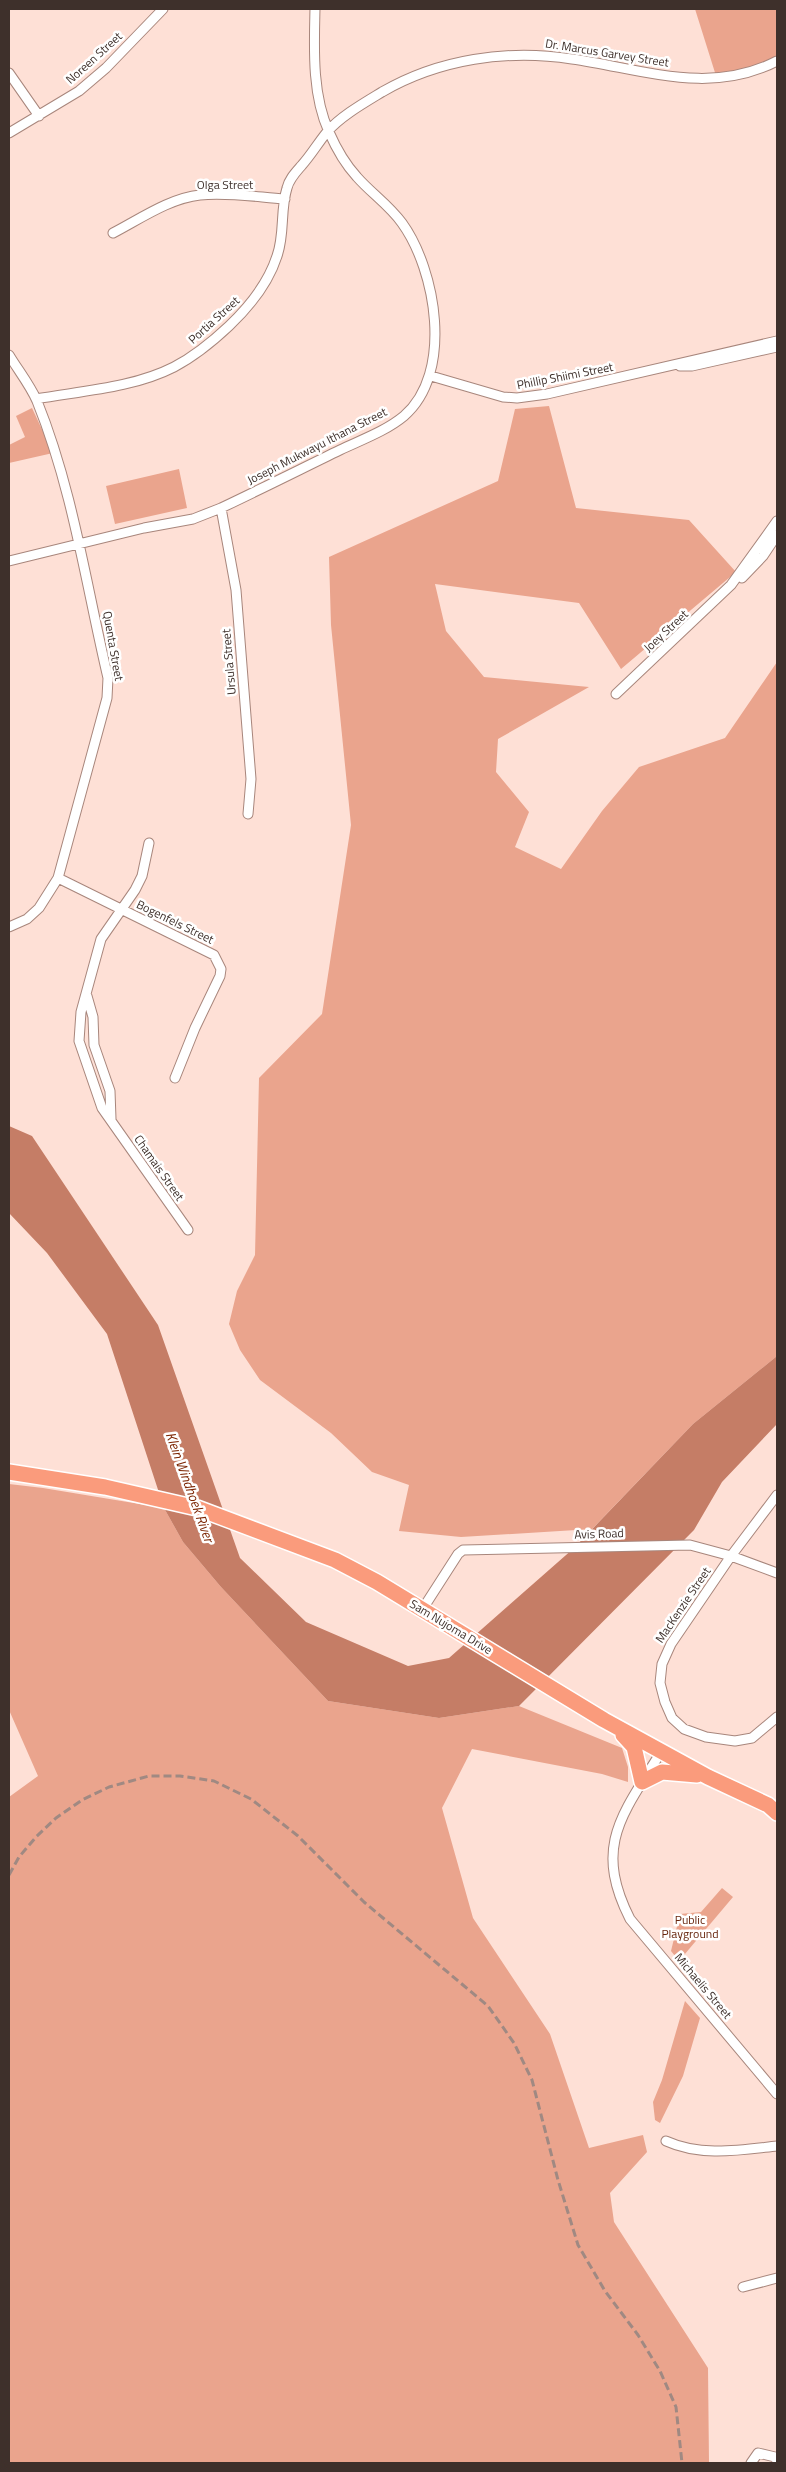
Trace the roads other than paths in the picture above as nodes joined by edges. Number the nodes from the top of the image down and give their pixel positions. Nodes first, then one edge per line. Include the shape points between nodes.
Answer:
1 (163, 9) edge
2 (315, 9) edge
3 (777, 61) edge
4 (9, 73) edge
5 (39, 116) junction
6 (328, 131) junction
7 (9, 133) edge
8 (285, 200) junction
9 (113, 233) dead end
10 (777, 341) edge
11 (777, 347) edge
12 (9, 355) edge
13 (676, 365) junction
14 (431, 376) junction
15 (36, 399) junction
16 (221, 508) junction
17 (777, 521) edge
18 (777, 535) edge
19 (81, 545) junction
20 (9, 561) edge
21 (732, 585) junction
22 (616, 694) dead end
23 (248, 814) dead end
24 (149, 843) dead end
25 (58, 878) junction
26 (120, 909) junction
27 (9, 927) edge
28 (86, 996) junction
29 (175, 1078) dead end
30 (108, 1082) junction
31 (93, 1087) junction
32 (111, 1119) junction
33 (188, 1230) dead end
34 (9, 1464) edge
35 (9, 1472) edge
36 (105, 1487) junction
37 (777, 1495) edge
38 (731, 1556) junction
39 (777, 1573) edge
40 (422, 1610) junction
41 (777, 1717) edge
42 (604, 1720) junction
43 (661, 1752) junction
44 (708, 1777) junction
45 (642, 1782) junction
46 (774, 1808) edge
47 (777, 2094) edge
48 (666, 2141) dead end
49 (777, 2146) edge
50 (777, 2278) edge
51 (743, 2287) dead end
52 (777, 2461) edge
53 (751, 2463) edge

1 - 5 street, Noreen Street via 106,68 79,91
2 - 6 street, Joseph Mukwayu Ithana Street via 318,100
3 - 6 street, Dr. Marcus Garvey Street via 741,75 717,79 665,76 530,54 493,56 426,71 383,92
4 - 5 street
5 - 7 street, Noreen Street
6 - 8 street, Portia Street via 287,186
6 - 14 street, Joseph Mukwayu Ithana Street via 356,176 391,209 412,239 434,318 435,353
8 - 9 street, Olga Street via 199,195 175,202
8 - 15 street, Portia Street via 278,254 271,272 245,311 212,342 172,368 153,375
10 - 13 street, Phillip Shiimi Street
11 - 13 street, Phillip Shiimi Street via 692,366
12 - 15 street, Quenta Street
13 - 14 street, Phillip Shiimi Street via 517,398 489,395
14 - 16 street, Joseph Mukwayu Ithana Street via 415,406 387,427
15 - 19 street, Quenta Street
16 - 19 street, Joseph Mukwayu Ithana Street via 193,519
16 - 23 street, Ursula Street via 236,590 251,779
17 - 21 street, Joey Street
18 - 21 street, Joey Street via 763,556
19 - 20 street, Joseph Mukwayu Ithana Street
19 - 25 street, Quenta Street via 108,678 107,698
21 - 22 street, Joey Street
24 - 26 street, Chamais Street via 142,876
25 - 26 street, Bogenfels Street
25 - 27 street, Quenta Street via 39,908
26 - 28 street, Chamais Street via 101,939
26 - 29 street, Bogenfels Street via 214,955 221,969
28 - 30 street via 94,1017 94,1046
28 - 31 street, Chamais Street via 79,1022 79,1041
30 - 31 street via 105,1087
30 - 32 street
31 - 32 street, Chamais Street
32 - 33 street, Chamais Street
34 - 36 highway, Sam Nujoma Drive via 55,1470
35 - 36 highway, Sam Nujoma Drive
36 - 40 highway, Sam Nujoma Drive via 197,1508 257,1529 335,1560
37 - 38 street
38 - 39 street
38 - 40 street, Avis Road via 690,1545 470,1549 458,1554
38 - 41 street, MacKenzie Street via 664,1657 660,1683 665,1702 672,1718 684,1729 706,1737 734,1741 752,1738
40 - 42 highway, Sam Nujoma Drive
42 - 43 highway, Sam Nujoma Drive
42 - 45 highway via 634,1747
43 - 44 highway, Sam Nujoma Drive
43 - 45 street, Michaelis Street
44 - 45 highway via 662,1772
44 - 46 highway, Sam Nujoma Drive
45 - 47 street, Michaelis Street via 626,1809 611,1855 622,1904 630,1920
48 - 49 street via 682,2148 710,2151
50 - 51 street
52 - 53 street via 758,2453

